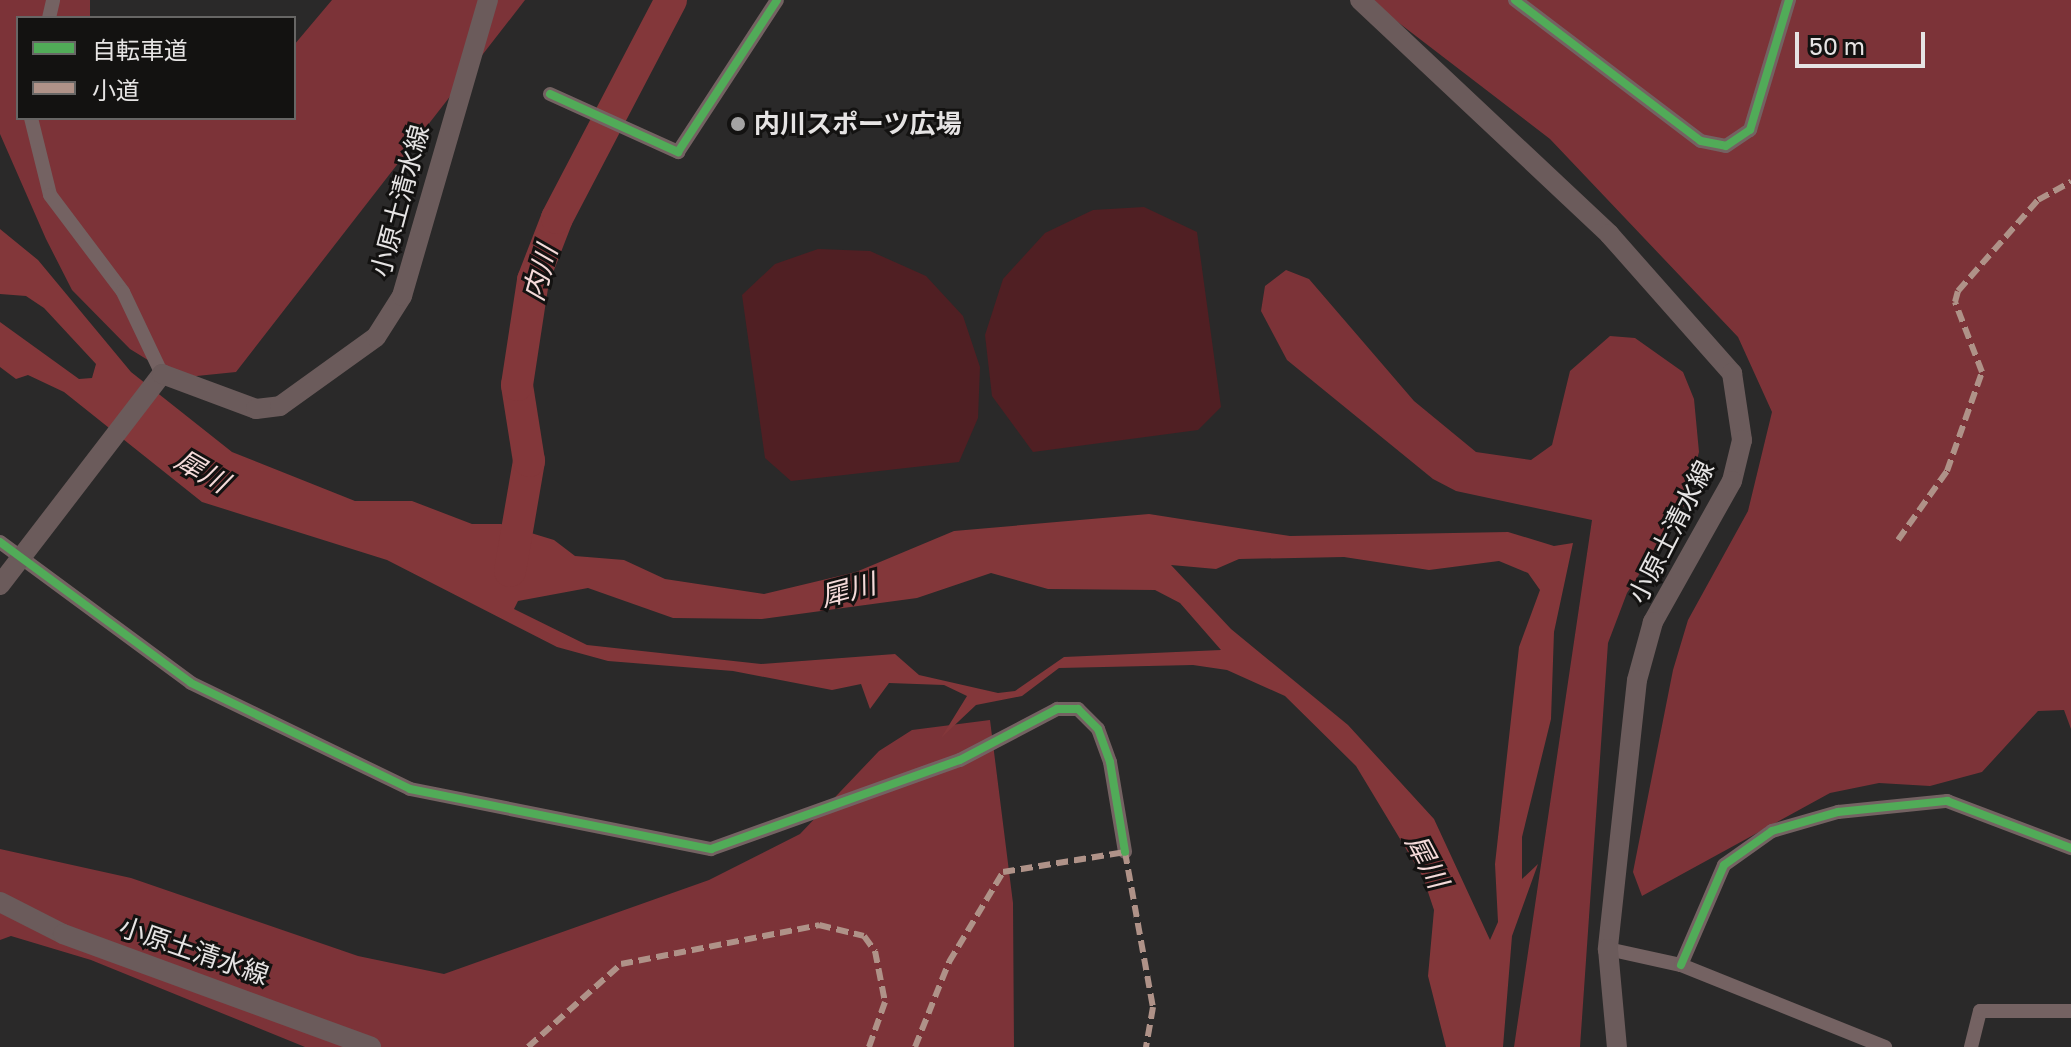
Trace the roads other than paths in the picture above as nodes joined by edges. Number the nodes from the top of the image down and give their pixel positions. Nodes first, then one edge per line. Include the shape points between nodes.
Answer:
1 (488, 0) edge
2 (777, 0) edge
3 (1360, 0) edge
4 (1515, 0) edge
5 (1789, 0) edge
6 (550, 94) dead end
7 (31, 120) edge
8 (159, 377) junction
9 (0, 542) edge
10 (21, 559) junction
11 (0, 585) edge
12 (2071, 848) edge
13 (1125, 852) dead end
14 (0, 902) edge
15 (1608, 949) junction
16 (1681, 965) junction
17 (2071, 1011) edge
18 (371, 1047) edge
19 (1617, 1047) edge
20 (1885, 1047) edge
21 (1971, 1047) edge

1 - 8 main road, 小原土清水線 via 402,296 376,337 280,406 256,409
2 - 6 street via 678,152
3 - 15 main road, 小原土清水線 via 1609,234 1732,373 1742,440 1732,481 1653,622 1637,680
4 - 5 street via 1701,141 1726,146 1750,130
7 - 8 street via 50,195 123,292
8 - 10 main road
9 - 10 street
10 - 11 main road
10 - 13 street via 191,683 410,789 677,846 711,849 960,760 1057,709 1078,709 1098,729 1110,762
12 - 16 street via 1947,801 1838,812 1772,831 1724,865
14 - 18 main road, 小原土清水線 via 63,934
15 - 16 street
15 - 19 main road, 小原土清水線
16 - 20 street
17 - 21 street via 1980,1011

